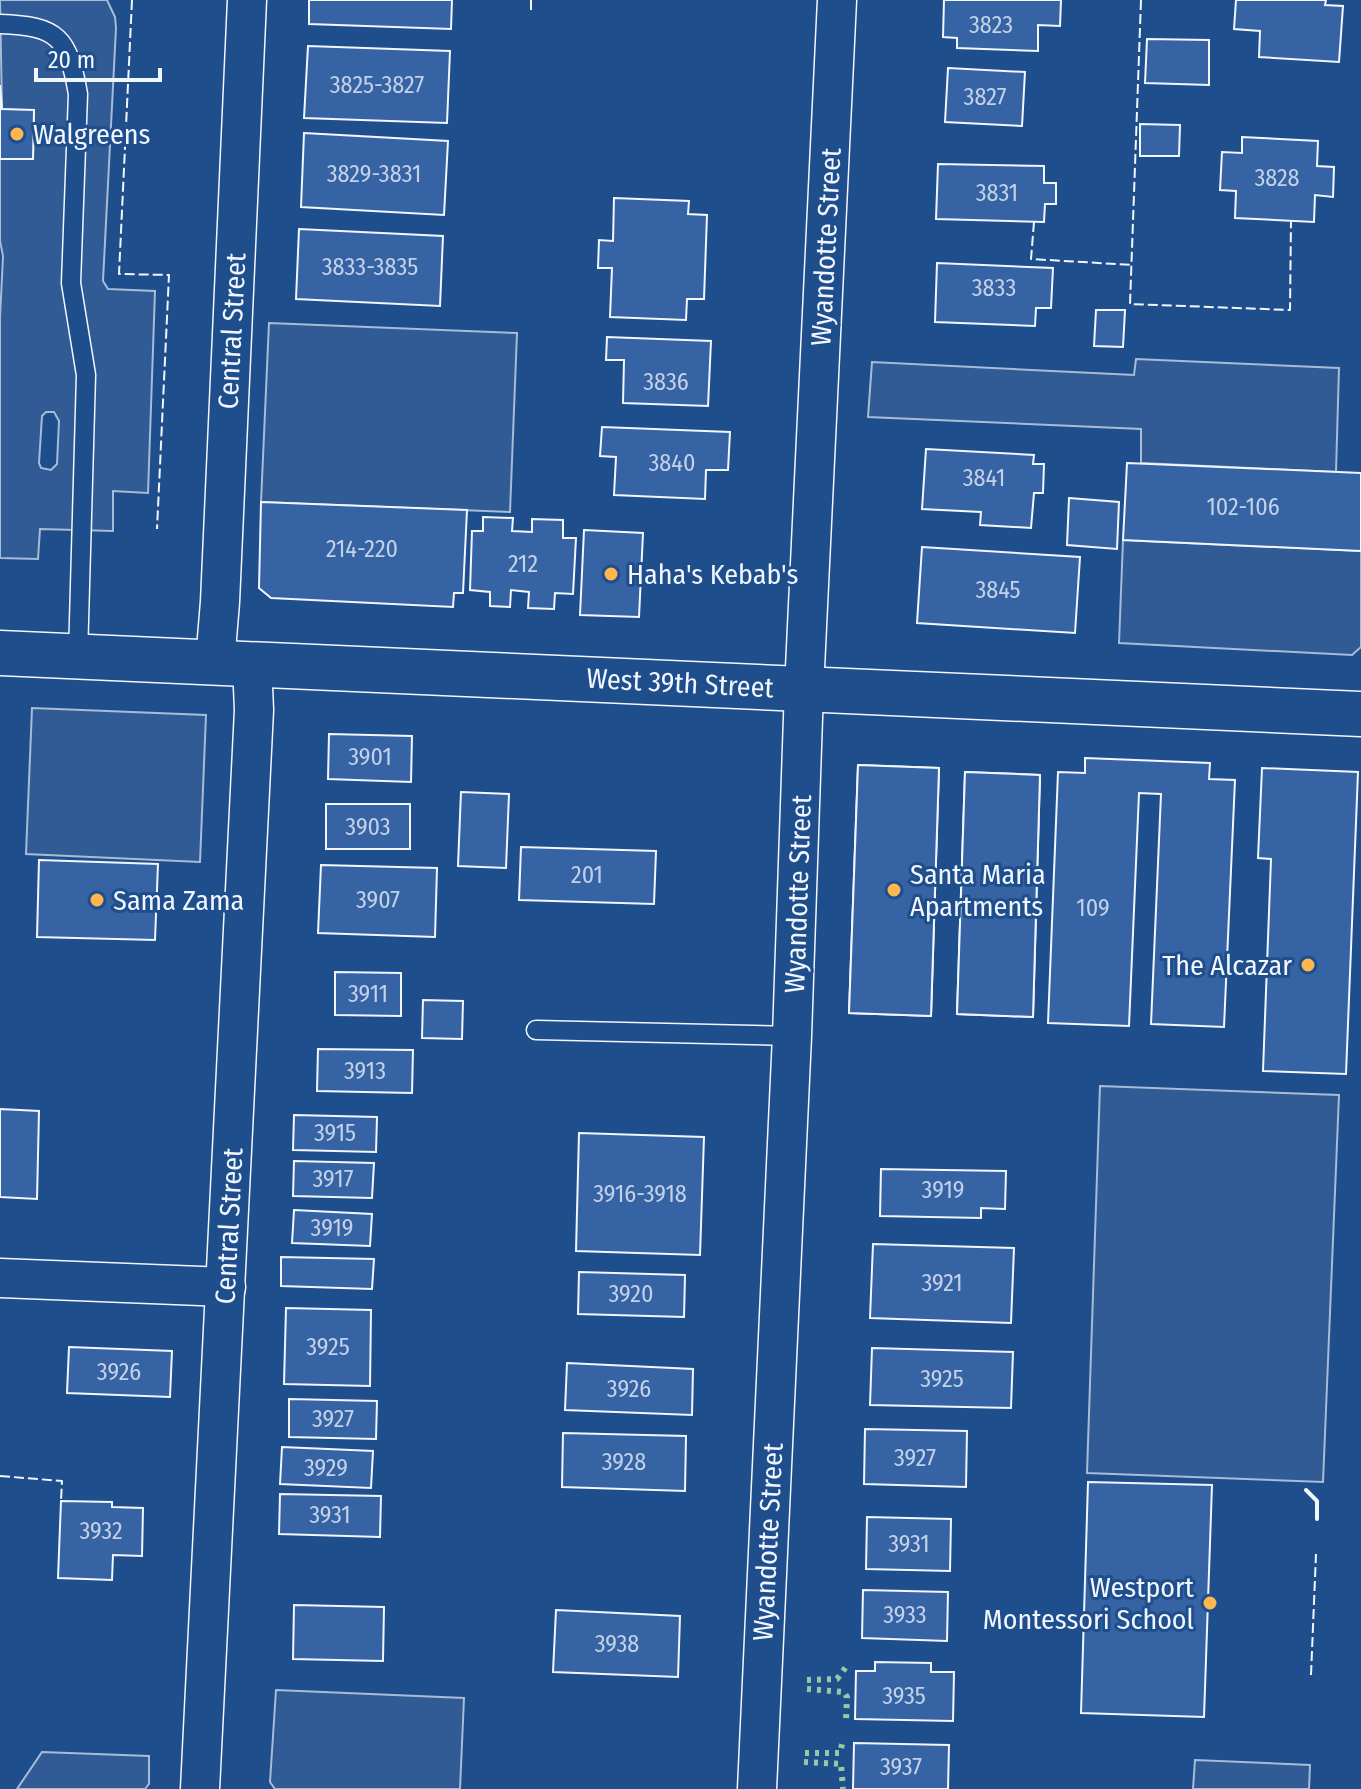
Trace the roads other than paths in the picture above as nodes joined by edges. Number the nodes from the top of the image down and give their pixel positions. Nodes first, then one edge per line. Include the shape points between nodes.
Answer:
1 (247, 0) edge
2 (837, 0) edge
3 (0, 24) edge
4 (0, 653) edge
5 (78, 656) junction
6 (233, 663) junction
7 (804, 689) junction
8 (1361, 714) edge
9 (536, 1030) dead end
10 (792, 1036) junction
11 (0, 1278) edge
12 (226, 1287) junction
13 (200, 1789) edge
14 (757, 1789) edge

1 - 6 street, Central Street via 220,602
2 - 7 street, Wyandotte Street
3 - 5 lane via 31,25 57,35 72,63 78,94 71,283 86,375
4 - 5 main road, West 39th Street
5 - 6 main road, West 39th Street
6 - 7 main road, West 39th Street
6 - 12 street, Central Street via 253,726
7 - 8 main road, West 39th Street
7 - 10 street, Wyandotte Street
9 - 10 lane
10 - 14 street, Wyandotte Street
11 - 12 street
12 - 13 street, Central Street

